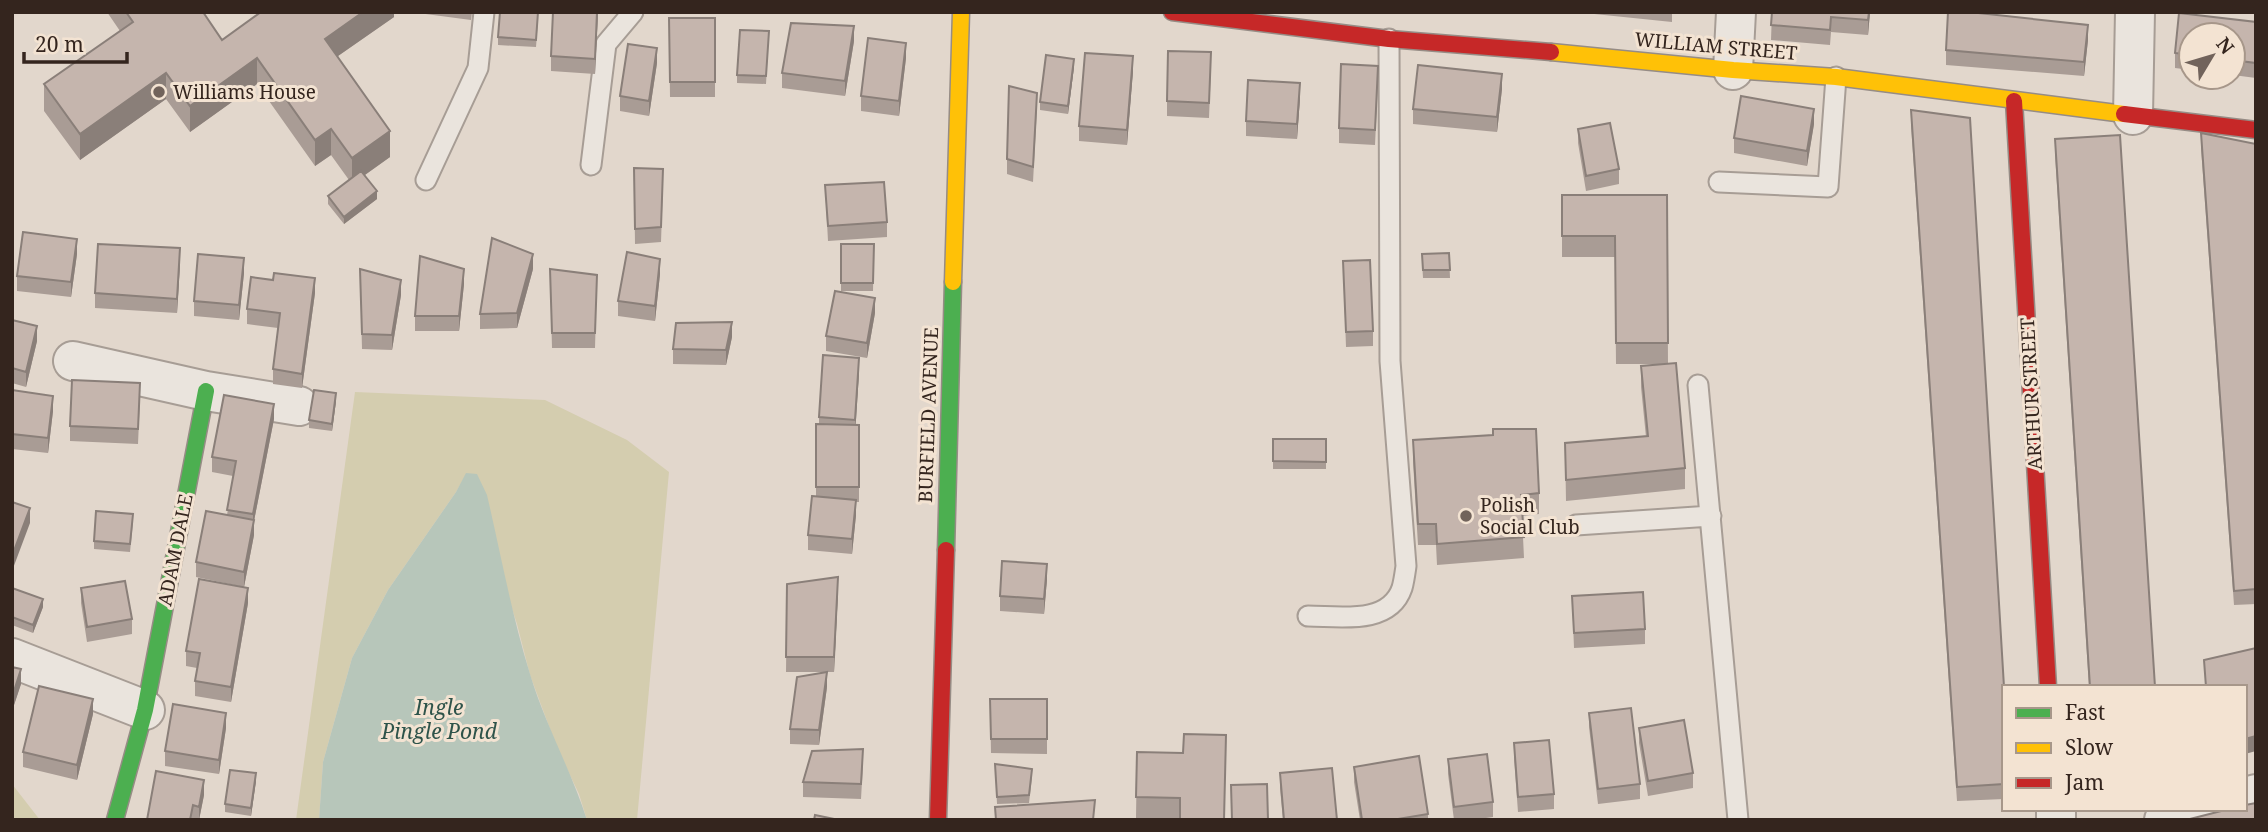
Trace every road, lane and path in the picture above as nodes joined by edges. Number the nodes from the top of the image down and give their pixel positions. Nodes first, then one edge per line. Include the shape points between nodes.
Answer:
1 (484, 12) edge
2 (633, 12) edge
3 (961, 12) edge
4 (1172, 12) edge
5 (1736, 12) edge
6 (2135, 12) edge
7 (1325, 22) edge
8 (1389, 39) junction
9 (1732, 70) junction
10 (1836, 77) junction
11 (2014, 101) junction
12 (2133, 115) junction
13 (2256, 130) edge
14 (591, 165) dead end
15 (426, 180) dead end
16 (1719, 182) dead end
17 (73, 361) dead end
18 (1699, 385) dead end
19 (206, 391) junction
20 (299, 406) dead end
21 (1711, 516) junction
22 (1576, 526) dead end
23 (1308, 616) dead end
24 (12, 658) edge
25 (2048, 685) edge
26 (145, 710) junction
27 (2194, 811) edge
28 (115, 820) edge
29 (938, 820) edge
30 (1738, 820) edge
31 (2164, 820) edge

1 - 15 lane via 478,68
2 - 14 lane via 606,44
3 - 29 street, BURFIELD AVENUE
4 - 7 street, WILLIAM STREET
5 - 9 street
6 - 12 street
7 - 8 street, WILLIAM STREET
8 - 9 street, WILLIAM STREET
8 - 23 lane via 1390,361 1406,566 1402,590 1386,609 1366,616
9 - 10 street, WILLIAM STREET
10 - 11 street, WILLIAM STREET
10 - 16 lane via 1828,187
11 - 12 street, WILLIAM STREET
11 - 25 street, ARTHUR STREET
12 - 13 street, WILLIAM STREET
17 - 19 street
18 - 21 lane
19 - 20 street
19 - 26 street, ADAM DALE
21 - 22 lane
21 - 30 lane
24 - 26 street
26 - 28 street, ADAM DALE
27 - 31 street

